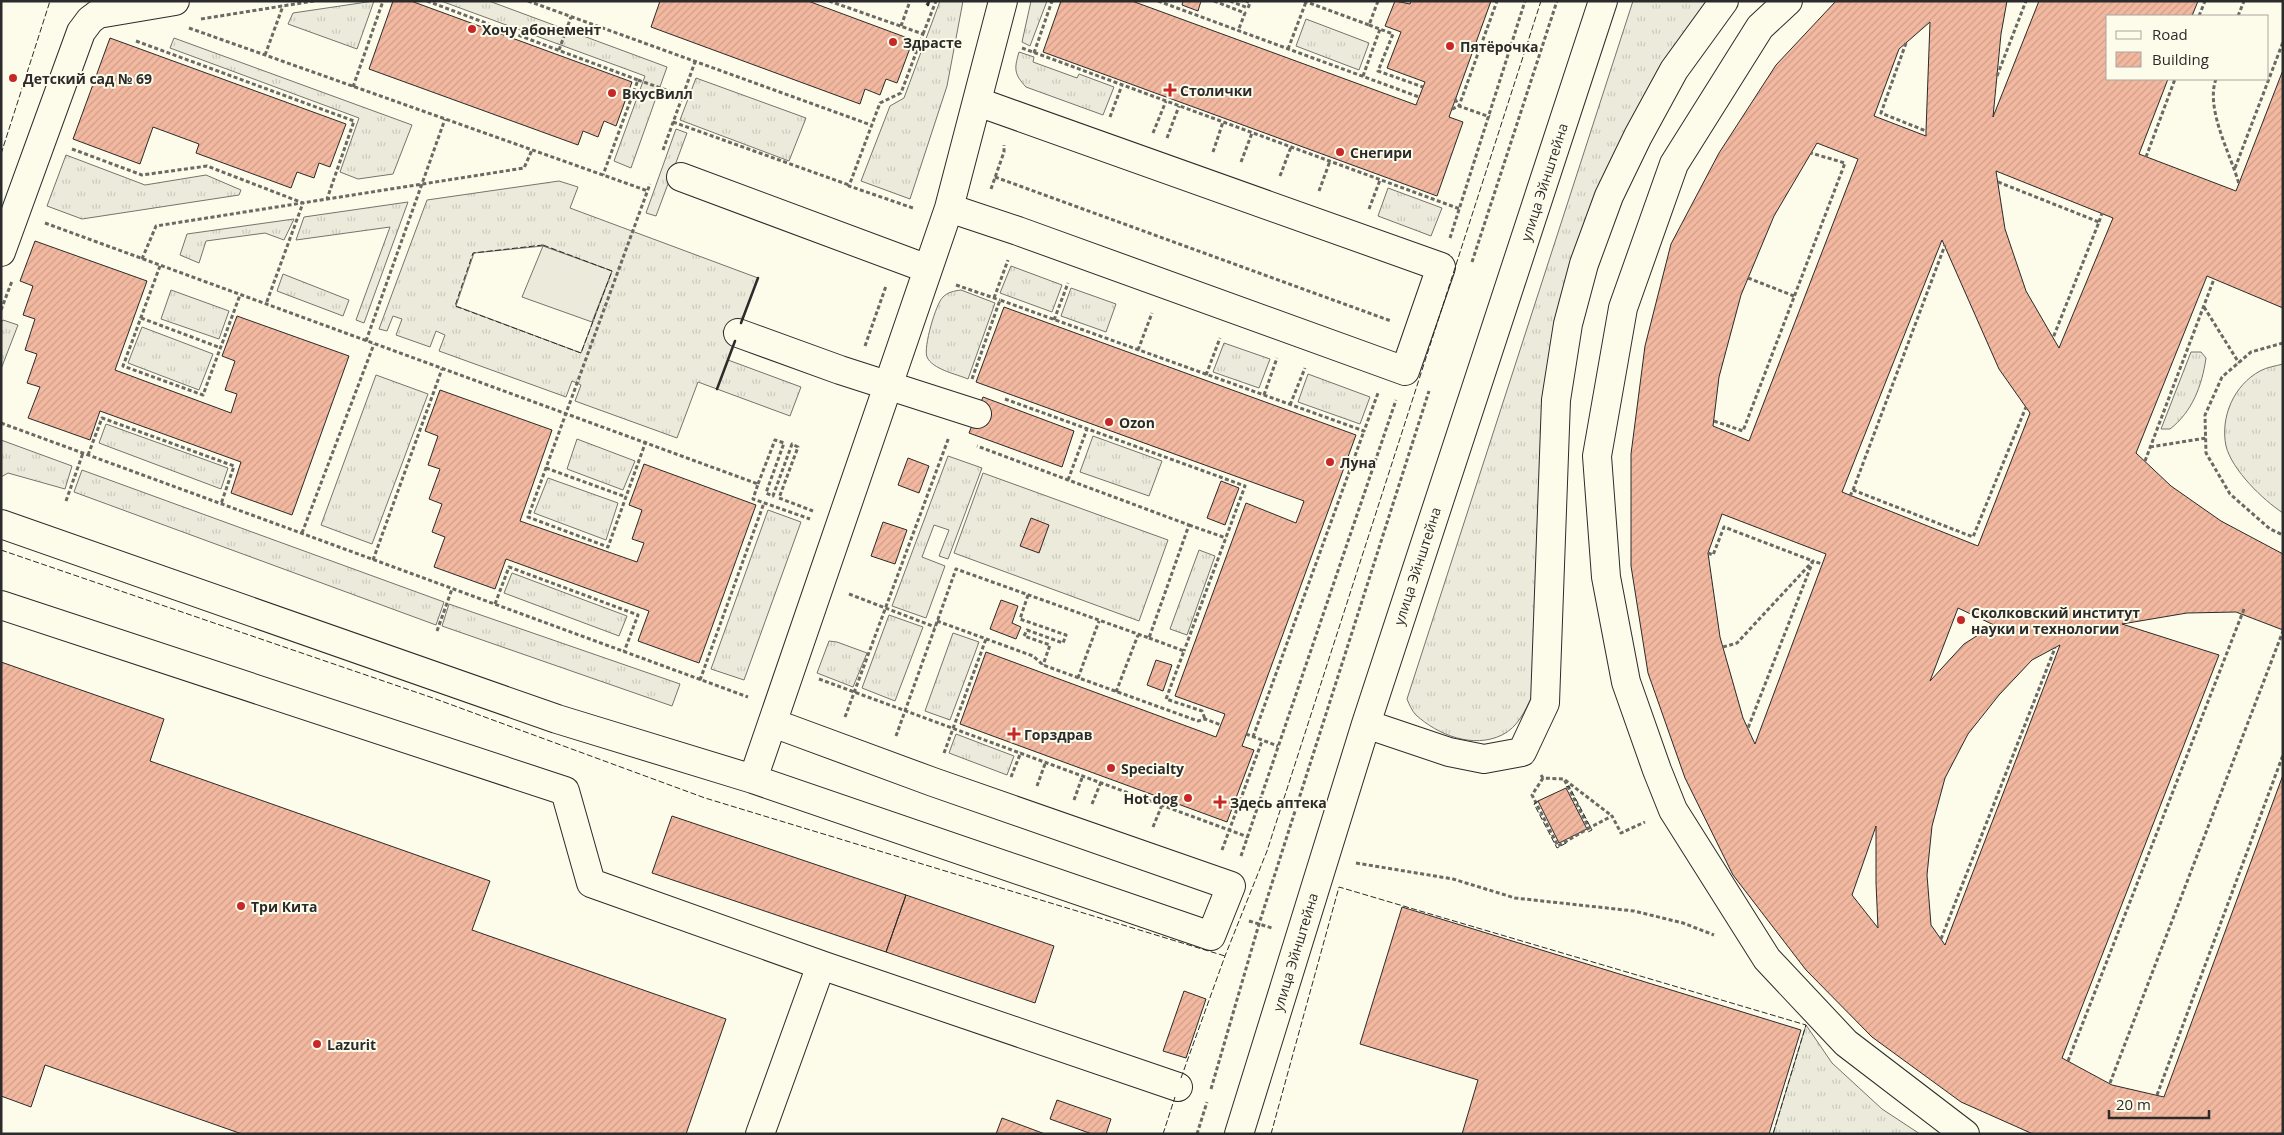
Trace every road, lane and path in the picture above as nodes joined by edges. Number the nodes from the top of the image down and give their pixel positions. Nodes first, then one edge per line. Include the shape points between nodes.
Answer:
1 (314, 1) edge
2 (383, 1) edge
3 (427, 1) edge
4 (528, 1) edge
5 (829, 1) edge
6 (910, 1) edge
7 (936, 1) edge
8 (1003, 1) edge
9 (1052, 1) edge
10 (1214, 1) edge
11 (1230, 1) edge
12 (1246, 1) edge
13 (1378, 1) edge
14 (1497, 1) edge
15 (1526, 1) edge
16 (1557, 1) edge
17 (1603, 1) edge
18 (1724, 1) edge
19 (1788, 1) edge
20 (2026, 1) edge
21 (2205, 1) edge
22 (2244, 1) edge
23 (1161, 2) edge
24 (1305, 2) edge
25 (283, 6) junction
26 (180, 14) edge
27 (2199, 15) edge
28 (2238, 15) edge
29 (571, 17) junction
30 (195, 20) dead end
31 (1369, 25) junction
32 (901, 26) junction
33 (1380, 29) junction
34 (1238, 31) junction
35 (923, 34) junction
36 (132, 39) dead end
37 (2283, 42) edge
38 (1906, 43) dead end
39 (1024, 49) dead end
40 (1288, 49) junction
41 (558, 50) junction
42 (1034, 53) junction
43 (265, 55) junction
44 (695, 62) junction
45 (1363, 76) junction
46 (1997, 76) dead end
47 (2269, 78) edge
48 (638, 80) junction
49 (2175, 80) edge
50 (2216, 80) edge
51 (2268, 80) edge
52 (1122, 85) junction
53 (353, 87) junction
54 (1423, 88) dead end
55 (683, 96) junction
56 (1419, 97) dead end
57 (1455, 99) dead end
58 (1166, 101) junction
59 (978, 102) junction
60 (1179, 106) junction
61 (1459, 106) junction
62 (1452, 109) dead end
63 (1490, 117) junction
64 (445, 119) junction
65 (673, 122) junction
66 (1108, 122) dead end
67 (1223, 122) junction
68 (871, 125) junction
69 (1926, 131) dead end
70 (1252, 133) junction
71 (1151, 138) dead end
72 (1165, 143) dead end
73 (1291, 147) junction
74 (71, 148) dead end
75 (532, 150) junction
76 (1811, 153) dead end
77 (2146, 156) dead end
78 (661, 157) dead end
79 (1210, 160) dead end
80 (1330, 161) junction
81 (2234, 168) junction
82 (1238, 170) dead end
83 (603, 175) junction
84 (681, 177) dead end
85 (995, 177) dead end
86 (1380, 180) junction
87 (651, 182) dead end
88 (1998, 182) dead end
89 (422, 184) junction
90 (1277, 184) dead end
91 (2239, 184) dead end
92 (849, 186) junction
93 (648, 191) junction
94 (1316, 198) dead end
95 (327, 199) junction
96 (303, 203) junction
97 (913, 208) dead end
98 (949, 208) junction
99 (1460, 209) junction
100 (2102, 214) dead end
101 (1366, 217) dead end
102 (2099, 222) junction
103 (44, 223) dead end
104 (1945, 246) dead end
105 (1, 252) edge
106 (142, 259) junction
107 (1008, 259) dead end
108 (160, 266) junction
109 (1470, 266) dead end
110 (1441, 267) junction
111 (928, 269) junction
112 (1748, 278) dead end
113 (2214, 279) dead end
114 (1069, 281) dead end
115 (956, 285) dead end
116 (240, 295) junction
117 (1794, 296) junction
118 (994, 298) junction
119 (1000, 300) junction
120 (266, 304) junction
121 (2203, 307) junction
122 (1153, 312) dead end
123 (141, 318) junction
124 (1054, 320) junction
125 (1394, 322) dead end
126 (738, 333) dead end
127 (1220, 336) dead end
128 (2053, 338) dead end
129 (366, 341) junction
130 (2283, 343) edge
131 (374, 344) junction
132 (221, 348) junction
133 (1138, 350) junction
134 (1277, 358) dead end
135 (2239, 363) junction
136 (1393, 367) junction
137 (1305, 368) dead end
138 (442, 369) junction
139 (1206, 375) junction
140 (889, 386) junction
141 (969, 386) dead end
142 (1430, 389) dead end
143 (1264, 395) junction
144 (986, 405) joint
145 (1290, 405) junction
146 (2026, 407) dead end
147 (566, 414) junction
148 (1714, 421) dead end
149 (1, 423) edge
150 (1087, 429) junction
151 (1364, 431) junction
152 (941, 433) dead end
153 (950, 436) junction
154 (2206, 438) junction
155 (959, 440) dead end
156 (646, 442) junction
157 (968, 443) dead end
158 (2150, 448) junction
159 (83, 453) junction
160 (1554, 453) junction
161 (88, 455) junction
162 (1597, 456) junction
163 (2144, 461) dead end
164 (546, 468) junction
165 (1068, 480) junction
166 (758, 484) junction
167 (1852, 490) junction
168 (1850, 496) dead end
169 (626, 497) junction
170 (66, 501) dead end
171 (764, 503) junction
172 (221, 504) junction
173 (813, 510) dead end
174 (789, 511) dead end
175 (1, 524) edge
176 (1189, 525) junction
177 (302, 534) junction
178 (2283, 535) edge
179 (1226, 538) junction
180 (1708, 553) dead end
181 (373, 560) junction
182 (1813, 561) junction
183 (1822, 564) dead end
184 (820, 584) junction
185 (452, 589) junction
186 (1028, 595) junction
187 (495, 604) junction
188 (1, 605) edge
189 (886, 608) junction
190 (2244, 609) dead end
191 (937, 621) junction
192 (1099, 621) junction
193 (935, 627) junction
194 (437, 631) dead end
195 (2283, 631) edge
196 (1138, 634) junction
197 (1149, 638) junction
198 (986, 639) junction
199 (1348, 641) junction
200 (1356, 644) dead end
201 (1723, 647) dead end
202 (2055, 648) dead end
203 (624, 652) junction
204 (1184, 652) junction
205 (1043, 665) junction
206 (814, 677) dead end
207 (1078, 678) junction
208 (855, 691) junction
209 (1116, 692) junction
210 (905, 710) junction
211 (1205, 719) junction
212 (773, 723) junction
213 (1366, 724) junction
214 (1221, 725) dead end
215 (953, 728) junction
216 (1748, 728) dead end
217 (1246, 734) dead end
218 (1253, 737) junction
219 (1262, 741) junction
220 (835, 746) junction
221 (1278, 746) junction
222 (1021, 752) junction
223 (2283, 755) edge
224 (1046, 761) junction
225 (885, 765) junction
226 (1083, 775) junction
227 (1543, 778) dead end
228 (753, 779) junction
229 (1564, 779) dead end
230 (1010, 780) dead end
231 (933, 782) junction
232 (1101, 782) junction
233 (1568, 786) dead end
234 (1036, 789) dead end
235 (1073, 803) dead end
236 (1162, 805) junction
237 (1090, 810) dead end
238 (1673, 810) junction
239 (1612, 816) junction
240 (1589, 828) junction
241 (1229, 830) junction
242 (1152, 832) dead end
243 (1248, 837) junction
244 (1219, 858) dead end
245 (1353, 862) dead end
246 (1231, 886) junction
247 (1717, 937) dead end
248 (1941, 939) dead end
249 (821, 965) junction
250 (2068, 1061) dead end
251 (2110, 1083) dead end
252 (1178, 1087) dead end
253 (2157, 1095) dead end
254 (760, 1134) edge
255 (1197, 1134) edge
256 (1239, 1134) edge
257 (1965, 1134) edge

1 - 25 path
2 - 53 path
3 - 41 path
4 - 29 path
5 - 32 path
6 - 32 path
7 - 35 path
8 - 59 street
9 - 42 path
10 - 34 path via 1245,13
11 - 12 path via 1248,8 1250,3
13 - 31 path
14 - 61 path
15 - 63 path
16 - 109 path
17 - 213 street, улица Эйнштейна
18 - 160 street via 1674,70 1609,196 1584,264 1568,324 1556,400
19 - 162 street via 1760,26 1674,164 1624,308
20 - 46 path
21 - 27 path
22 - 28 path
23 - 34 path
24 - 31 path
24 - 40 path
25 - 30 path
25 - 43 path
26 - 43 path
26 - 105 street via 98,14 90,20 81,32
29 - 41 path
29 - 44 path
31 - 33 path
32 - 35 path
33 - 45 path
33 - 54 path via 1393,34 1378,71
34 - 40 path
35 - 68 path via 901,93 880,103
36 - 95 path via 354,121
37 - 47 path
38 - 69 path via 1881,113
39 - 42 path
40 - 45 path
41 - 48 path
42 - 52 path
43 - 53 path
44 - 55 path
44 - 68 path
45 - 56 path
48 - 55 path
48 - 83 path
49 - 77 path
50 - 81 path via 2213,86 2217,121
51 - 81 path
52 - 58 path
52 - 66 path
53 - 64 path
55 - 65 path
57 - 61 path
58 - 60 path
58 - 71 path
59 - 98 street
59 - 110 street
60 - 67 path
60 - 72 path
61 - 62 path
61 - 63 path
63 - 99 path
64 - 75 path
64 - 89 path
65 - 78 path
65 - 92 path
67 - 70 path
67 - 79 path
68 - 92 path
70 - 73 path
70 - 82 path
73 - 80 path
73 - 90 path
74 - 96 path via 142,176 207,166
75 - 83 path
75 - 89 path via 524,168
76 - 117 path via 1845,163
80 - 86 path
80 - 94 path
81 - 91 path
83 - 93 path
84 - 111 street
85 - 125 path
86 - 99 path
86 - 101 path
87 - 93 path
88 - 102 path
89 - 95 path
89 - 129 path
92 - 97 path
93 - 147 path
95 - 96 path
96 - 106 path via 156,226
96 - 120 path
98 - 111 street
98 - 136 street
99 - 110 path
100 - 102 path
102 - 128 path
103 - 106 path
104 - 167 path
106 - 108 path
107 - 118 path
108 - 116 path
108 - 123 path
110 - 136 street
111 - 140 street
112 - 117 path
113 - 121 path
114 - 124 path
115 - 118 path
116 - 120 path
116 - 132 path
117 - 148 path via 1743,431
118 - 119 path
119 - 124 path
119 - 141 path
120 - 129 path
121 - 135 path
121 - 158 path
122 - 133 path
123 - 132 path
123 - 132 path via 123,366 203,395
124 - 133 path
126 - 140 street
127 - 139 path
129 - 131 path
130 - 135 path via 2251,352
131 - 138 path
131 - 177 path
133 - 139 path
134 - 143 path
135 - 154 path via 2222,377 2205,415
136 - 151 path via 1378,394
136 - 221 path
137 - 145 path
138 - 147 path
138 - 181 path
139 - 143 path
140 - 144 street
140 - 184 street
142 - 199 path
143 - 145 path
144 - 150 path
145 - 151 path
146 - 167 path via 1973,537
147 - 156 path
147 - 164 path
149 - 159 path
150 - 165 path
150 - 179 path via 1246,486
151 - 218 path
152 - 153 path
153 - 155 path
153 - 189 path
154 - 158 path
154 - 178 path via 2206,453 2230,494 2270,529
156 - 166 path
156 - 169 path
157 - 165 path
158 - 163 path
159 - 161 path
159 - 170 path
160 - 162 street
160 - 213 street via 1545,703 1522,752 1484,759 1449,752
161 - 172 path
161 - 172 path via 102,418 234,466
162 - 238 street via 1606,577 1626,682
164 - 169 path
164 - 169 path via 528,517 608,547
165 - 176 path
166 - 171 path via 753,499
166 - 173 path via 775,440 784,443 766,493 772,496 792,444 798,447 779,498
167 - 168 path
171 - 174 path
171 - 203 path via 700,680
172 - 177 path
175 - 228 street via 557,719
176 - 179 path
176 - 197 path
177 - 181 path
179 - 204 path
180 - 182 path via 1713,555 1724,527
181 - 185 path
182 - 183 path
182 - 201 path via 1737,643
182 - 216 path
184 - 189 path
184 - 212 street
185 - 187 path
185 - 194 path
186 - 191 path via 956,569
186 - 192 path
186 - 205 path via 1020,619 1066,636 1063,643 1027,630 1024,636 1050,645
187 - 203 path
187 - 203 path via 509,567 528,574 638,615
188 - 249 street via 566,791 590,883
189 - 193 path
189 - 208 path
190 - 250 path
191 - 193 path
191 - 198 path
192 - 196 path
192 - 207 path
193 - 210 path
195 - 251 path
196 - 197 path
196 - 209 path
197 - 204 path
198 - 205 path via 1032,656
198 - 215 path
199 - 200 path
199 - 255 path
202 - 248 path
204 - 211 path via 1166,698 1202,711
205 - 207 path
206 - 208 path
207 - 209 path
208 - 210 path
208 - 220 path
209 - 211 path via 1198,721
210 - 215 path
210 - 225 path
211 - 214 path
212 - 220 street
212 - 228 street
213 - 256 street, улица Эйнштейна
215 - 222 path
215 - 231 path
217 - 218 path
218 - 219 path
219 - 221 path
219 - 241 path
220 - 225 street
221 - 243 path
222 - 224 path
222 - 230 path
223 - 253 path
224 - 226 path
224 - 234 path
225 - 231 street
226 - 232 path
226 - 235 path
227 - 240 path via 1532,795 1558,846
228 - 246 street via 1211,936
229 - 239 path
231 - 246 street
232 - 236 path
232 - 237 path
233 - 240 path
236 - 241 path
236 - 242 path
238 - 239 path via 1621,833
238 - 257 street via 1767,958 1846,1043
239 - 240 path
241 - 243 path
241 - 244 path
243 - 246 path
245 - 247 path via 1453,879 1515,898 1634,912 1683,923
249 - 252 street
249 - 254 street

